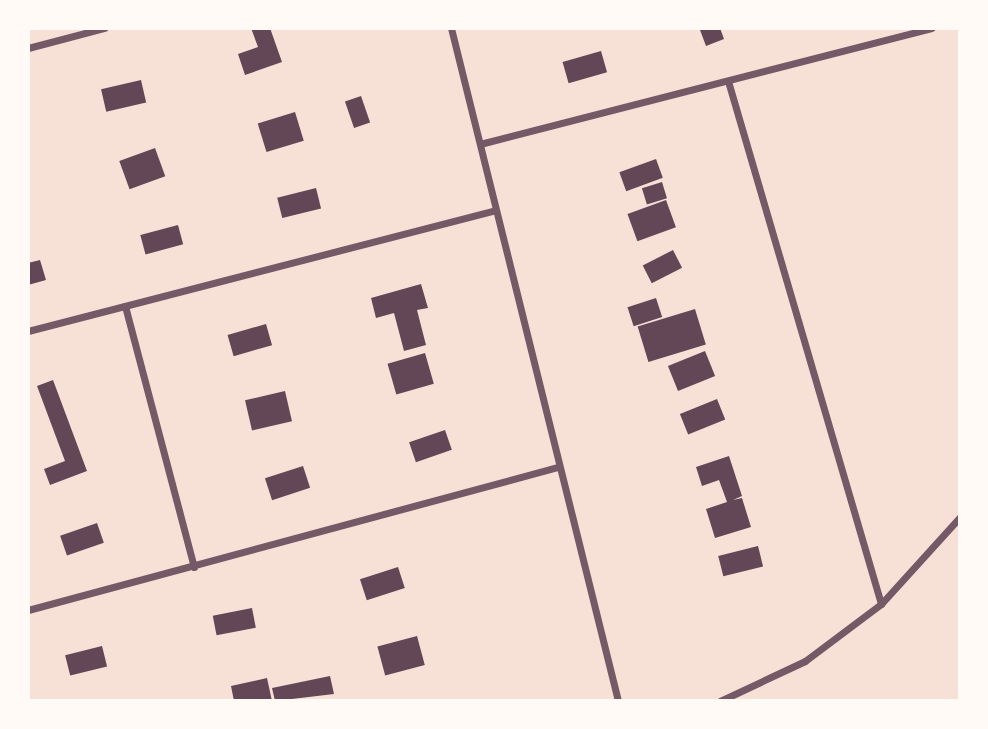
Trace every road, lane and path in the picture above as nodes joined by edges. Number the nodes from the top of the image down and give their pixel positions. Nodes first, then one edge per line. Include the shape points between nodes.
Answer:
1 (104, 28) edge
2 (451, 28) edge
3 (931, 28) edge
4 (28, 48) edge
5 (728, 81) junction
6 (480, 144) junction
7 (495, 210) junction
8 (125, 306) junction
9 (28, 331) edge
10 (558, 467) junction
11 (960, 517) edge
12 (194, 567) junction
13 (881, 604) junction
14 (28, 610) edge
15 (618, 701) edge
16 (720, 701) edge

1 - 4 street
2 - 6 street
3 - 5 street
5 - 6 street
5 - 13 street
6 - 7 street
7 - 8 street
7 - 10 street
8 - 9 street
8 - 12 street
10 - 12 street
10 - 15 street
11 - 13 street
12 - 14 street
13 - 16 street via 804,661

